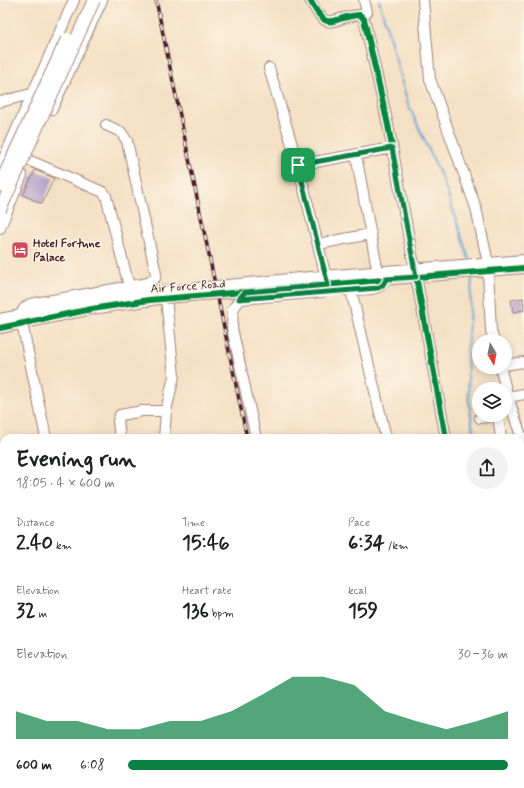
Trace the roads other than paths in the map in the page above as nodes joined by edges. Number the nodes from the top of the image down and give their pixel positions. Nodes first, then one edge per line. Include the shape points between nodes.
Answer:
1 (74, 0) edge
2 (85, 0) edge
3 (94, 0) edge
4 (102, 0) edge
5 (310, 0) edge
6 (364, 0) edge
7 (423, 0) edge
8 (363, 16) junction
9 (269, 68) dead end
10 (62, 86) junction
11 (32, 94) junction
12 (0, 102) edge
13 (106, 125) dead end
14 (392, 148) junction
15 (356, 155) junction
16 (28, 160) junction
17 (298, 165) junction
18 (0, 167) edge
19 (0, 185) edge
20 (0, 210) edge
21 (0, 228) edge
22 (371, 234) junction
23 (318, 244) junction
24 (524, 260) edge
25 (488, 267) junction
26 (524, 268) edge
27 (416, 273) junction
28 (381, 277) junction
29 (327, 280) junction
30 (311, 282) junction
31 (129, 286) junction
32 (351, 290) junction
33 (242, 296) junction
34 (166, 298) junction
35 (0, 319) edge
36 (22, 319) junction
37 (0, 328) edge
38 (492, 334) edge
39 (524, 362) edge
40 (512, 364) edge
41 (524, 394) edge
42 (512, 396) edge
43 (166, 411) junction
44 (512, 416) edge
45 (499, 422) edge
46 (521, 426) edge
47 (45, 434) edge
48 (120, 434) edge
49 (164, 434) edge
50 (255, 434) edge
51 (385, 434) edge
52 (445, 434) edge
53 (500, 434) edge

1 - 11 street
2 - 19 main road, bridge
3 - 20 main road, bridge
4 - 10 street
5 - 8 street via 322,19 336,22 357,15
6 - 8 street via 367,12
7 - 25 street via 430,79 476,208
8 - 14 street
9 - 17 street
10 - 11 street
10 - 16 street
11 - 12 street
11 - 18 street
13 - 31 street via 121,132 127,140 156,274 152,281
14 - 15 street
14 - 27 street
15 - 17 street
15 - 22 street
16 - 21 street
16 - 31 street via 103,192
17 - 23 street
22 - 23 street
22 - 28 street
23 - 29 street
24 - 25 street, Air Force Road
25 - 26 street, Air Force Road
25 - 27 street, Air Force Road
25 - 38 street
27 - 28 street, Air Force Road
27 - 52 street
28 - 29 street, Air Force Road
28 - 32 street via 383,285 378,288
29 - 30 street, Air Force Road
30 - 33 street, Air Force Road, bridge
30 - 36 street, Air Force Road, bridge via 155,292 108,298
31 - 36 street via 30,304 21,312
32 - 33 street
32 - 51 street
33 - 34 street, Air Force Road, bridge
33 - 50 street via 233,309 232,334
34 - 36 street, Air Force Road
34 - 43 street via 174,376
35 - 36 street, Air Force Road
36 - 37 street, Air Force Road
36 - 47 street
39 - 40 street
41 - 42 street
43 - 48 street via 142,411 120,415
43 - 49 street
44 - 46 street
45 - 53 street

